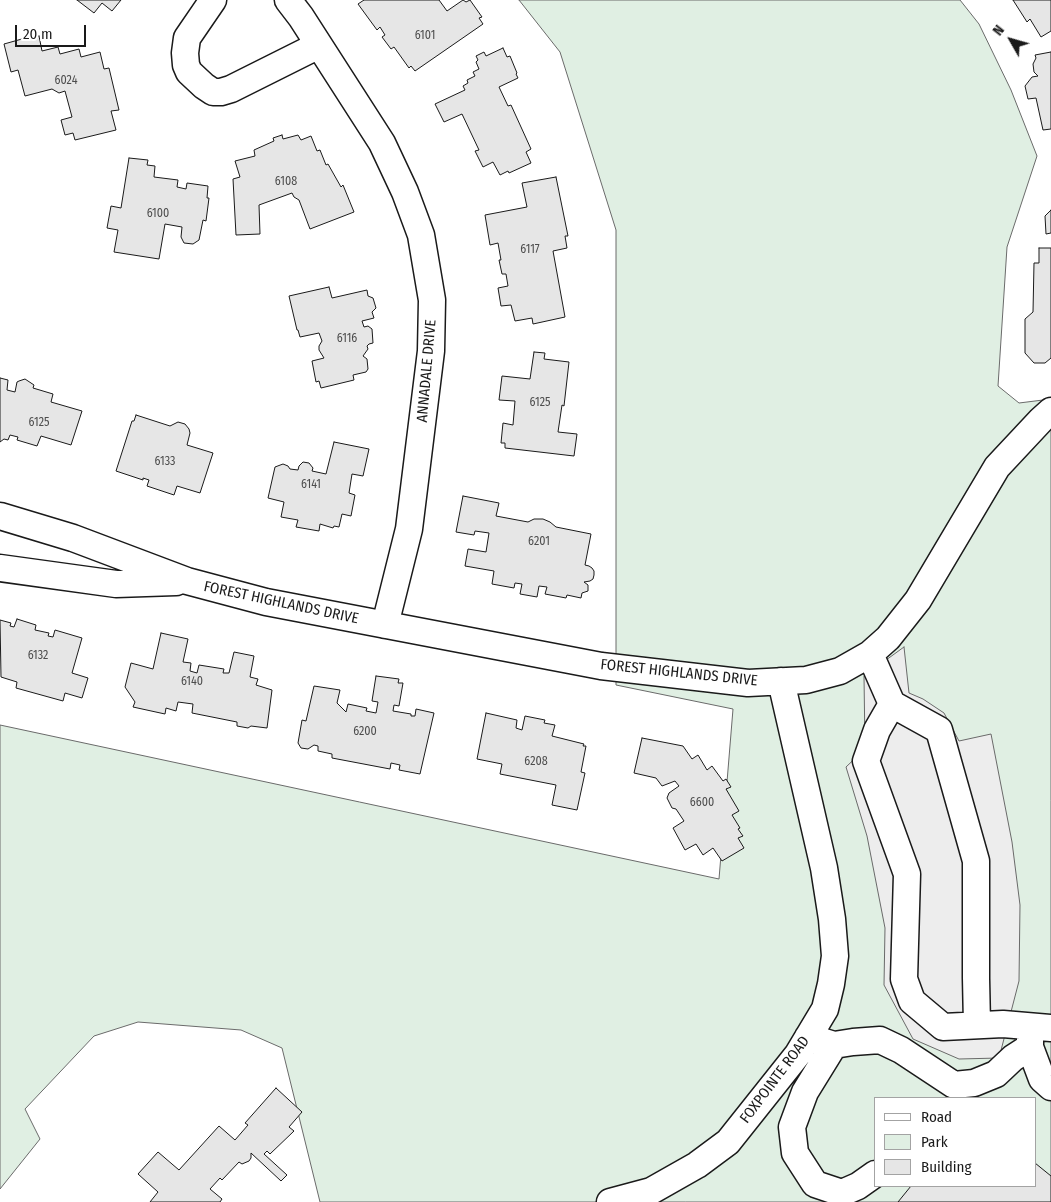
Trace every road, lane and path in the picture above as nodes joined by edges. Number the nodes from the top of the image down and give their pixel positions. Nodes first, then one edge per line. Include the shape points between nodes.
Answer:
1 (213, 0) edge
2 (288, 0) edge
3 (319, 45) junction
4 (1051, 410) edge
5 (0, 516) edge
6 (0, 568) edge
7 (187, 581) junction
8 (386, 625) junction
9 (870, 654) junction
10 (781, 681) junction
11 (892, 704) junction
12 (977, 1025) junction
13 (1037, 1033) edge
14 (808, 1037) junction
15 (834, 1045) junction
16 (1051, 1087) edge
17 (949, 1092) edge
18 (874, 1175) edge
19 (610, 1202) edge

1 - 3 street via 187,38 185,53 189,72 213,92 231,89
2 - 3 street, ANNADALE DRIVE
3 - 8 street, ANNADALE DRIVE via 382,143 405,192 421,235 432,300 431,352 409,529
4 - 9 street, FOREST HIGHLANDS DRIVE via 997,467 918,600 888,638
5 - 7 street, FOREST HIGHLANDS DRIVE via 73,538
6 - 7 street, FOREST HIGHLANDS DRIVE via 116,584
7 - 8 street, FOREST HIGHLANDS DRIVE via 266,602
8 - 10 street, FOREST HIGHLANDS DRIVE via 601,666 748,683
9 - 10 street, FOREST HIGHLANDS DRIVE via 840,671 806,680
9 - 11 street
10 - 14 street, FOXPOINTE ROAD via 824,868 835,956 825,1009
11 - 12 street via 940,730 976,861
11 - 12 street via 877,730 866,761 907,874 904,979 912,1001 943,1027
12 - 13 street via 1003,1024
13 - 16 street via 1042,1079
13 - 17 street via 996,1074
14 - 15 street
14 - 19 street, FOXPOINTE ROAD via 728,1142 697,1165 652,1191
15 - 17 street via 880,1040 901,1050
15 - 18 street via 805,1092 792,1128 795,1153 815,1184 842,1193

